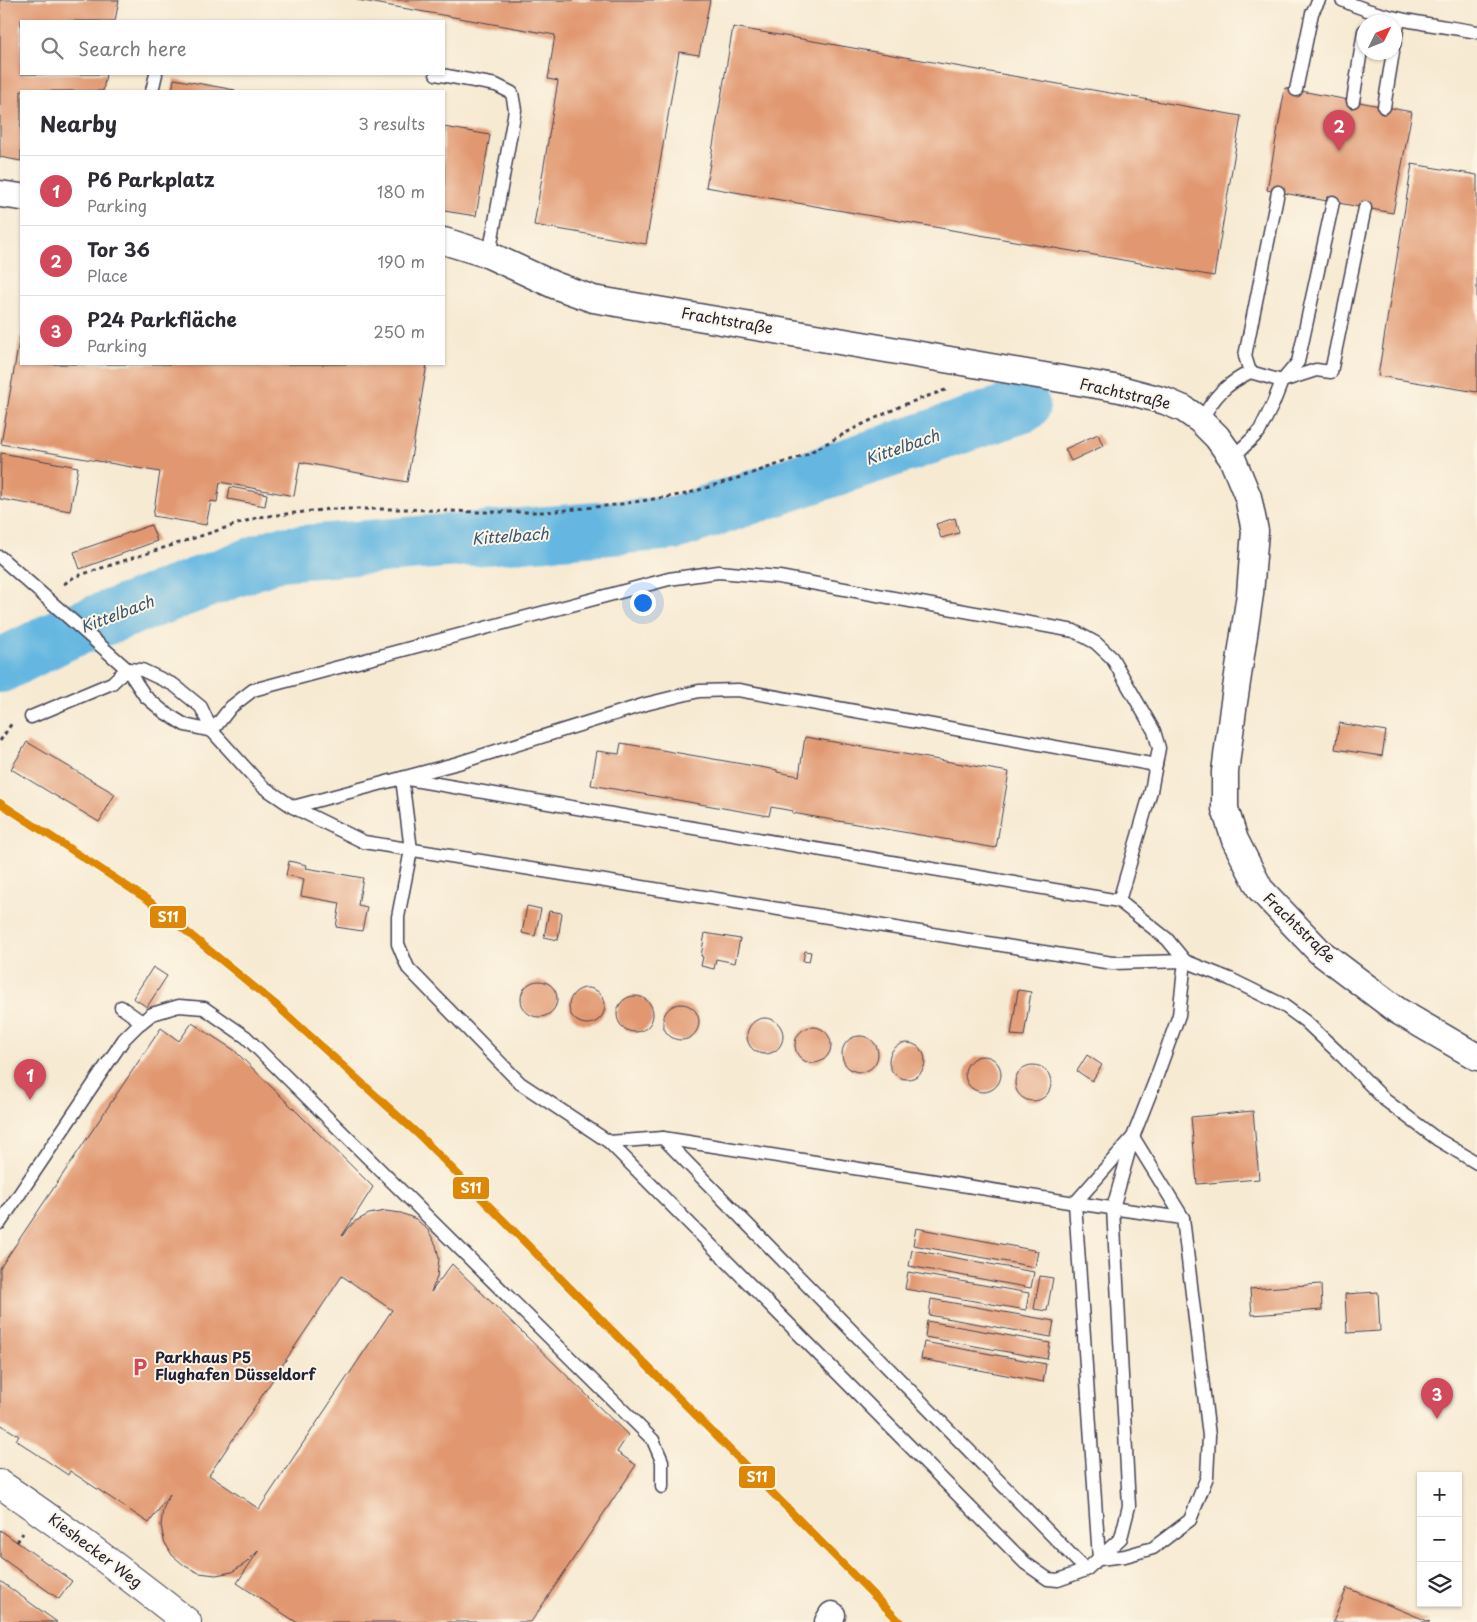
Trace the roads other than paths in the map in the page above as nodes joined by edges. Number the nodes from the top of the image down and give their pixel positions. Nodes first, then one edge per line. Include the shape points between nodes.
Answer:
1 (1319, 0) edge
2 (1342, 0) edge
3 (1364, 15) edge
4 (1402, 20) edge
5 (1477, 32) edge
6 (1359, 60) edge
7 (1392, 60) edge
8 (156, 75) edge
9 (442, 75) edge
10 (152, 90) edge
11 (1296, 90) dead end
12 (1353, 101) dead end
13 (1384, 107) dead end
14 (1278, 192) dead end
15 (0, 194) edge
16 (20, 197) edge
17 (1333, 205) dead end
18 (1365, 208) dead end
19 (445, 241) edge
20 (489, 255) junction
21 (1250, 372) junction
22 (1282, 381) junction
23 (1200, 422) junction
24 (1232, 458) junction
25 (0, 556) edge
26 (127, 669) junction
27 (31, 717) dead end
28 (212, 731) junction
29 (1156, 765) junction
30 (402, 778) junction
31 (292, 807) junction
32 (411, 850) junction
33 (1119, 901) junction
34 (1185, 961) junction
35 (121, 1007) dead end
36 (142, 1022) junction
37 (1477, 1057) edge
38 (1133, 1137) junction
39 (663, 1138) junction
40 (609, 1142) junction
41 (1477, 1163) edge
42 (1075, 1203) junction
43 (1113, 1208) junction
44 (1183, 1218) junction
45 (0, 1223) edge
46 (0, 1484) edge
47 (662, 1487) dead end
48 (1099, 1559) junction
49 (1086, 1570) junction
50 (187, 1622) edge

1 - 11 lane via 1312,13
2 - 3 lane
4 - 5 lane
6 - 12 lane
7 - 13 lane
8 - 10 lane
9 - 20 lane via 496,84 512,93 515,110
14 - 21 lane via 1245,356
15 - 16 street
17 - 22 lane via 1298,362
18 - 22 lane via 1331,372 1316,370
19 - 20 street, Frachtstraße
20 - 23 street, Frachtstraße via 593,299 1120,389 1165,401 1184,409
21 - 22 lane
21 - 23 lane via 1222,392 1210,404
22 - 24 lane via 1259,432
23 - 24 street, Frachtstraße via 1217,436
24 - 37 street, Frachtstraße via 1248,497 1255,531 1250,594 1225,772 1225,809 1234,840 1260,889 1320,952 1398,1011
25 - 26 lane
26 - 27 lane via 112,683
26 - 28 lane via 145,696 164,712 185,726
26 - 28 lane via 142,670 174,685 201,707
28 - 29 lane via 231,707 253,690 669,579 718,572 779,577 1074,632 1096,643 1112,658 1154,732 1159,748
28 - 31 lane via 262,786
29 - 30 lane via 728,690 699,691 646,704
29 - 33 lane
30 - 31 lane
30 - 32 lane
30 - 33 lane
31 - 32 lane via 364,842
32 - 34 lane via 1112,963
32 - 40 lane via 398,918 398,944 408,968 520,1083
33 - 34 lane via 1167,939
34 - 38 lane via 1179,1015
34 - 41 lane via 1230,978 1283,1005 1343,1056 1385,1100
35 - 36 lane
36 - 45 lane via 124,1039
36 - 47 lane via 156,1012 178,1006 204,1008 246,1037 653,1440 662,1461
38 - 42 lane
38 - 43 lane
38 - 44 lane
39 - 40 lane
39 - 42 lane
39 - 49 lane
40 - 49 lane via 1025,1563 1048,1579 1058,1580
42 - 43 lane
42 - 48 lane
43 - 44 lane
43 - 48 lane via 1129,1506 1120,1538
44 - 48 lane via 1209,1436 1207,1477 1190,1520 1153,1548
46 - 50 street, Kieshecker Weg
48 - 49 lane

